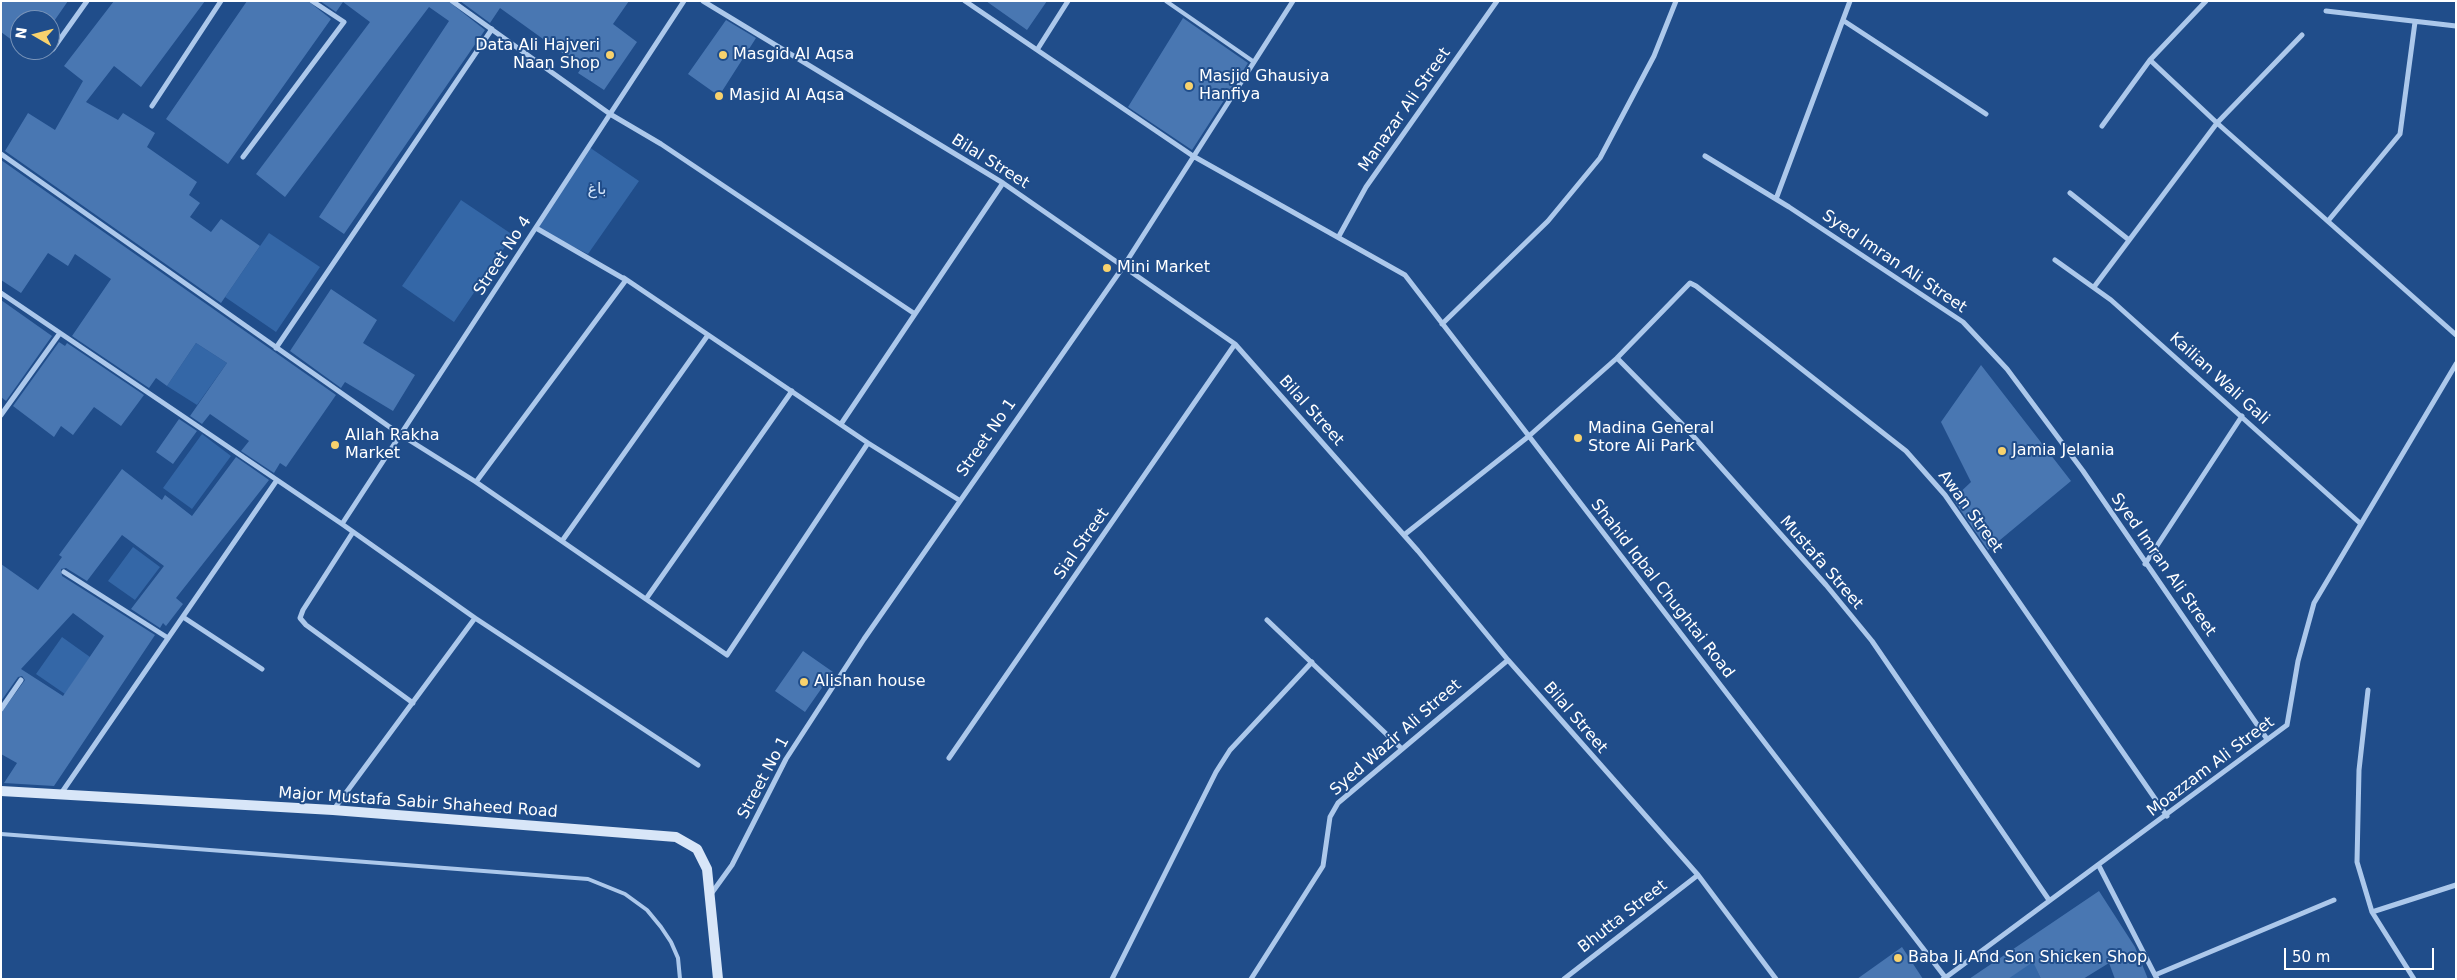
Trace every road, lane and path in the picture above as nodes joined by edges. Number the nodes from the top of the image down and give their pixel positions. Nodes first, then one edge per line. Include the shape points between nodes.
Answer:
1 (87, 1) edge
2 (221, 1) edge
3 (312, 1) edge
4 (452, 1) edge
5 (684, 1) edge
6 (703, 1) edge
7 (965, 1) edge
8 (1068, 1) edge
9 (1166, 1) edge
10 (1293, 1) edge
11 (1497, 1) edge
12 (1676, 1) edge
13 (1850, 1) edge
14 (2206, 1) edge
15 (2326, 11) dead end
16 (1844, 22) junction
17 (2415, 22) junction
18 (2456, 26) edge
19 (492, 29) junction
20 (2302, 35) dead end
21 (60, 38) edge
22 (1037, 50) junction
23 (2150, 60) junction
24 (1254, 62) junction
25 (152, 106) dead end
26 (610, 114) junction
27 (1986, 114) dead end
28 (2216, 123) junction
29 (2102, 126) dead end
30 (1, 154) edge
31 (1193, 156) junction
32 (1704, 156) dead end
33 (243, 157) dead end
34 (1003, 183) junction
35 (2070, 193) dead end
36 (1776, 199) junction
37 (2328, 221) junction
38 (536, 228) junction
39 (1339, 236) junction
40 (2129, 240) junction
41 (588, 254) dead end
42 (2055, 260) dead end
43 (1123, 267) junction
44 (626, 280) junction
45 (2094, 287) junction
46 (1, 293) edge
47 (915, 314) junction
48 (1442, 324) junction
49 (60, 333) junction
50 (708, 335) junction
51 (2456, 336) edge
52 (1235, 344) junction
53 (276, 348) junction
54 (1617, 358) junction
55 (2456, 364) edge
56 (792, 391) junction
57 (1, 415) edge
58 (2242, 416) junction
59 (841, 424) junction
60 (401, 435) junction
61 (1529, 436) junction
62 (868, 443) junction
63 (277, 480) junction
64 (476, 482) junction
65 (959, 500) junction
66 (342, 524) junction
67 (2361, 524) junction
68 (353, 532) junction
69 (1404, 535) junction
70 (562, 541) junction
71 (2146, 564) junction
72 (64, 572) dead end
73 (646, 598) junction
74 (183, 617) junction
75 (475, 618) junction
76 (1267, 620) dead end
77 (168, 638) junction
78 (1508, 660) junction
79 (1312, 662) junction
80 (262, 669) dead end
81 (21, 680) dead end
82 (2368, 690) dead end
83 (414, 703) junction
84 (1, 709) edge
85 (2267, 739) junction
86 (1402, 749) junction
87 (949, 758) dead end
88 (698, 765) dead end
89 (1, 791) edge
90 (60, 795) junction
91 (333, 810) junction
92 (2167, 816) junction
93 (1, 834) edge
94 (2099, 866) junction
95 (1698, 875) junction
96 (2456, 885) edge
97 (711, 894) junction
98 (2049, 900) junction
99 (2334, 900) dead end
100 (2372, 912) junction
101 (2156, 977) edge
102 (1944, 978) edge
103 (680, 979) edge
104 (718, 979) edge
105 (1112, 979) edge
106 (1251, 979) edge
107 (1564, 979) edge
108 (1776, 979) edge
109 (2414, 979) edge

1 - 21 street
2 - 25 street
3 - 33 street via 344,22
4 - 19 street
5 - 26 street, Street No 4
6 - 34 street, Bilal Street
7 - 22 street, Shahid Iqbal Chughtai Road
8 - 22 street
9 - 24 lane
10 - 24 street, Street No 1
11 - 39 street, Manazar Ali Street via 1366,187
12 - 48 street via 1654,56 1600,158 1548,221
13 - 16 street
14 - 23 street
15 - 17 street
16 - 27 street
16 - 36 street
17 - 18 street
17 - 37 street via 2400,134
19 - 26 street
19 - 53 street
20 - 28 street
22 - 31 street, Shahid Iqbal Chughtai Road
23 - 28 street
23 - 29 street
24 - 31 street, Street No 1
26 - 38 street, Street No 4
26 - 47 street via 661,144
28 - 37 street
28 - 40 street
30 - 53 street
31 - 39 street, Shahid Iqbal Chughtai Road
31 - 43 street, Street No 1
32 - 36 street, Syed Imran Ali Street
34 - 43 street, Bilal Street
34 - 47 street
35 - 40 street
36 - 71 street, Syed Imran Ali Street via 1962,322 2013,377
37 - 51 street
38 - 44 street
38 - 60 street, Street No 4
39 - 48 street, Shahid Iqbal Chughtai Road via 1405,275
40 - 45 street
41 - 44 street
42 - 45 street, Kailian Wali Gali
43 - 52 street, Bilal Street
43 - 65 street, Street No 1
44 - 50 street
44 - 64 street
45 - 58 street, Kailian Wali Gali
46 - 49 street
47 - 59 street
48 - 61 street, Shahid Iqbal Chughtai Road
49 - 57 street
49 - 63 street
50 - 56 street
50 - 70 street
52 - 69 street, Bilal Street
52 - 87 street, Sial Street
53 - 60 street
54 - 61 street
54 - 92 street, Awan Street via 1690,283 1906,451 1945,495
54 - 98 street, Mustafa Street via 1691,434 1872,641
55 - 67 street, Moazzam Ali Street
56 - 59 street
56 - 73 street
58 - 67 street, Kailian Wali Gali
58 - 71 street
59 - 62 street
60 - 64 street
60 - 66 street, Street No 4
61 - 69 street
61 - 102 street, Shahid Iqbal Chughtai Road
62 - 65 street
62 - 73 street via 727,655
63 - 66 street
63 - 74 street
64 - 70 street
65 - 97 street, Street No 1 via 786,759 732,865
66 - 68 street
67 - 85 street, Moazzam Ali Street via 2314,603 2298,661 2287,725
68 - 75 street
68 - 83 street via 300,618
69 - 78 street, Bilal Street
70 - 73 street
71 - 85 street, Syed Imran Ali Street
72 - 77 street
74 - 77 street
74 - 80 street
75 - 83 street
75 - 88 street
76 - 79 street
77 - 90 street
78 - 86 street, Syed Wazir Ali Street
78 - 95 street, Bilal Street
79 - 86 street
79 - 105 street via 1230,750 1216,772
81 - 84 street
82 - 100 street via 2359,770 2357,862
83 - 91 street
85 - 92 street, Moazzam Ali Street
86 - 106 street, Syed Wazir Ali Street via 1338,802 1330,817 1323,866
89 - 90 street, Major Mustafa Sabir Shaheed Road
90 - 91 street, Major Mustafa Sabir Shaheed Road
91 - 97 street, Major Mustafa Sabir Shaheed Road via 676,837 687,841 704,858
92 - 94 street, Moazzam Ali Street
93 - 103 lane via 588,879 625,894 647,910 671,942 678,958
94 - 98 street, Moazzam Ali Street
94 - 101 street
95 - 107 street, Bhutta Street
95 - 108 street, Bilal Street
96 - 100 street
97 - 104 street, Major Mustafa Sabir Shaheed Road
98 - 102 street, Moazzam Ali Street
99 - 101 street
100 - 109 street

